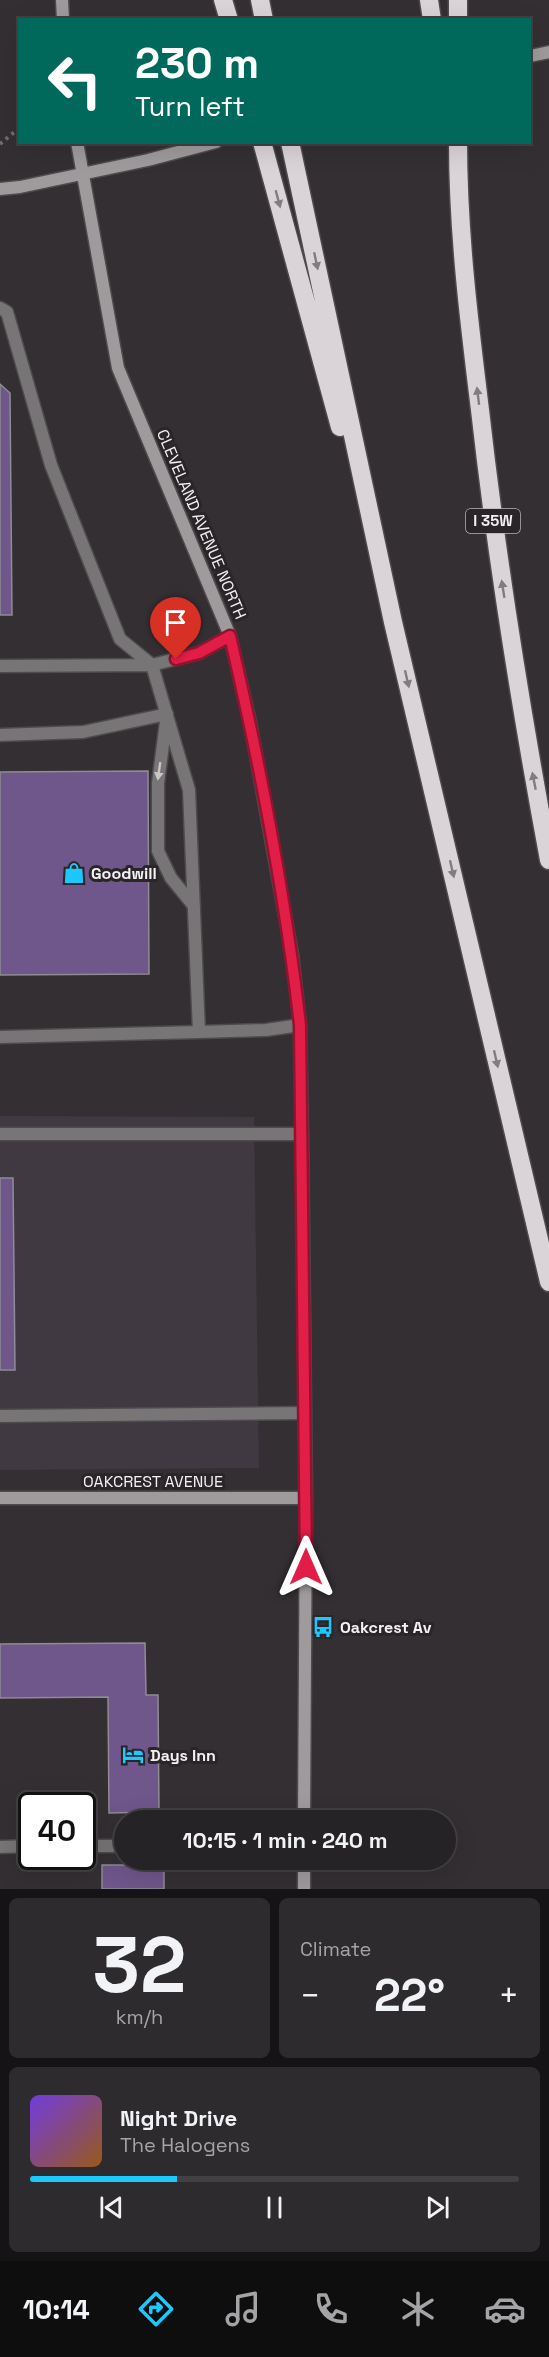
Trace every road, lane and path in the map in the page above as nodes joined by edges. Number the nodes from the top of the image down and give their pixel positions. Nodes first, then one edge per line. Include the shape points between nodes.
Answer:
1 (62, 0) edge
2 (223, 0) edge
3 (260, 0) edge
4 (429, 0) edge
5 (458, 0) edge
6 (63, 18) edge
7 (228, 18) edge
8 (264, 18) edge
9 (432, 18) edge
10 (458, 18) edge
11 (549, 52) edge
12 (531, 56) edge
13 (18, 129) dead end
14 (0, 144) edge
15 (77, 144) edge
16 (208, 144) edge
17 (263, 144) edge
18 (290, 144) edge
19 (452, 144) edge
20 (458, 144) edge
21 (81, 174) junction
22 (458, 179) junction
23 (0, 189) edge
24 (0, 308) edge
25 (393, 622) junction
26 (230, 636) junction
27 (152, 665) junction
28 (0, 666) edge
29 (167, 714) junction
30 (0, 735) edge
31 (549, 860) edge
32 (194, 906) junction
33 (300, 1025) junction
34 (199, 1032) junction
35 (0, 1037) edge
36 (0, 1134) edge
37 (302, 1134) junction
38 (549, 1282) edge
39 (305, 1413) junction
40 (0, 1416) edge
41 (0, 1498) edge
42 (306, 1498) junction
43 (304, 1810) edge
44 (18, 1846) edge
45 (96, 1846) edge
46 (114, 1846) edge
47 (0, 1847) edge
48 (304, 1870) edge
49 (304, 1889) edge

1 - 6 street
2 - 7 highway
3 - 8 highway
4 - 9 highway
5 - 10 highway
11 - 12 street
13 - 14 path
15 - 21 street, CLEVELAND AVENUE NORTH
16 - 21 street
17 -> 25 highway
18 -> 25 highway
19 - 22 highway
20 - 22 highway, I 35W
21 - 23 street
21 - 26 street, CLEVELAND AVENUE NORTH via 118,368
31 -> 22 highway, I 35W via 494,531
24 - 27 lane via 7,312 51,465 120,639
25 -> 38 highway
26 - 27 lane via 199,653
26 - 33 street, CLEVELAND AVENUE NORTH via 250,722 292,954
27 - 28 lane
27 - 29 lane
29 - 30 lane via 83,732
29 - 32 lane via 189,790
29 -> 32 lane via 158,783 158,851 171,878
32 - 34 lane
33 - 34 lane
33 - 37 street, CLEVELAND AVENUE NORTH
34 - 35 lane
36 - 37 lane
37 - 39 street, CLEVELAND AVENUE NORTH
39 - 40 lane
39 - 42 street, CLEVELAND AVENUE NORTH
41 - 42 street, OAKCREST AVENUE
42 - 43 street, CLEVELAND AVENUE NORTH
44 - 47 lane
45 - 46 lane
48 - 49 street

